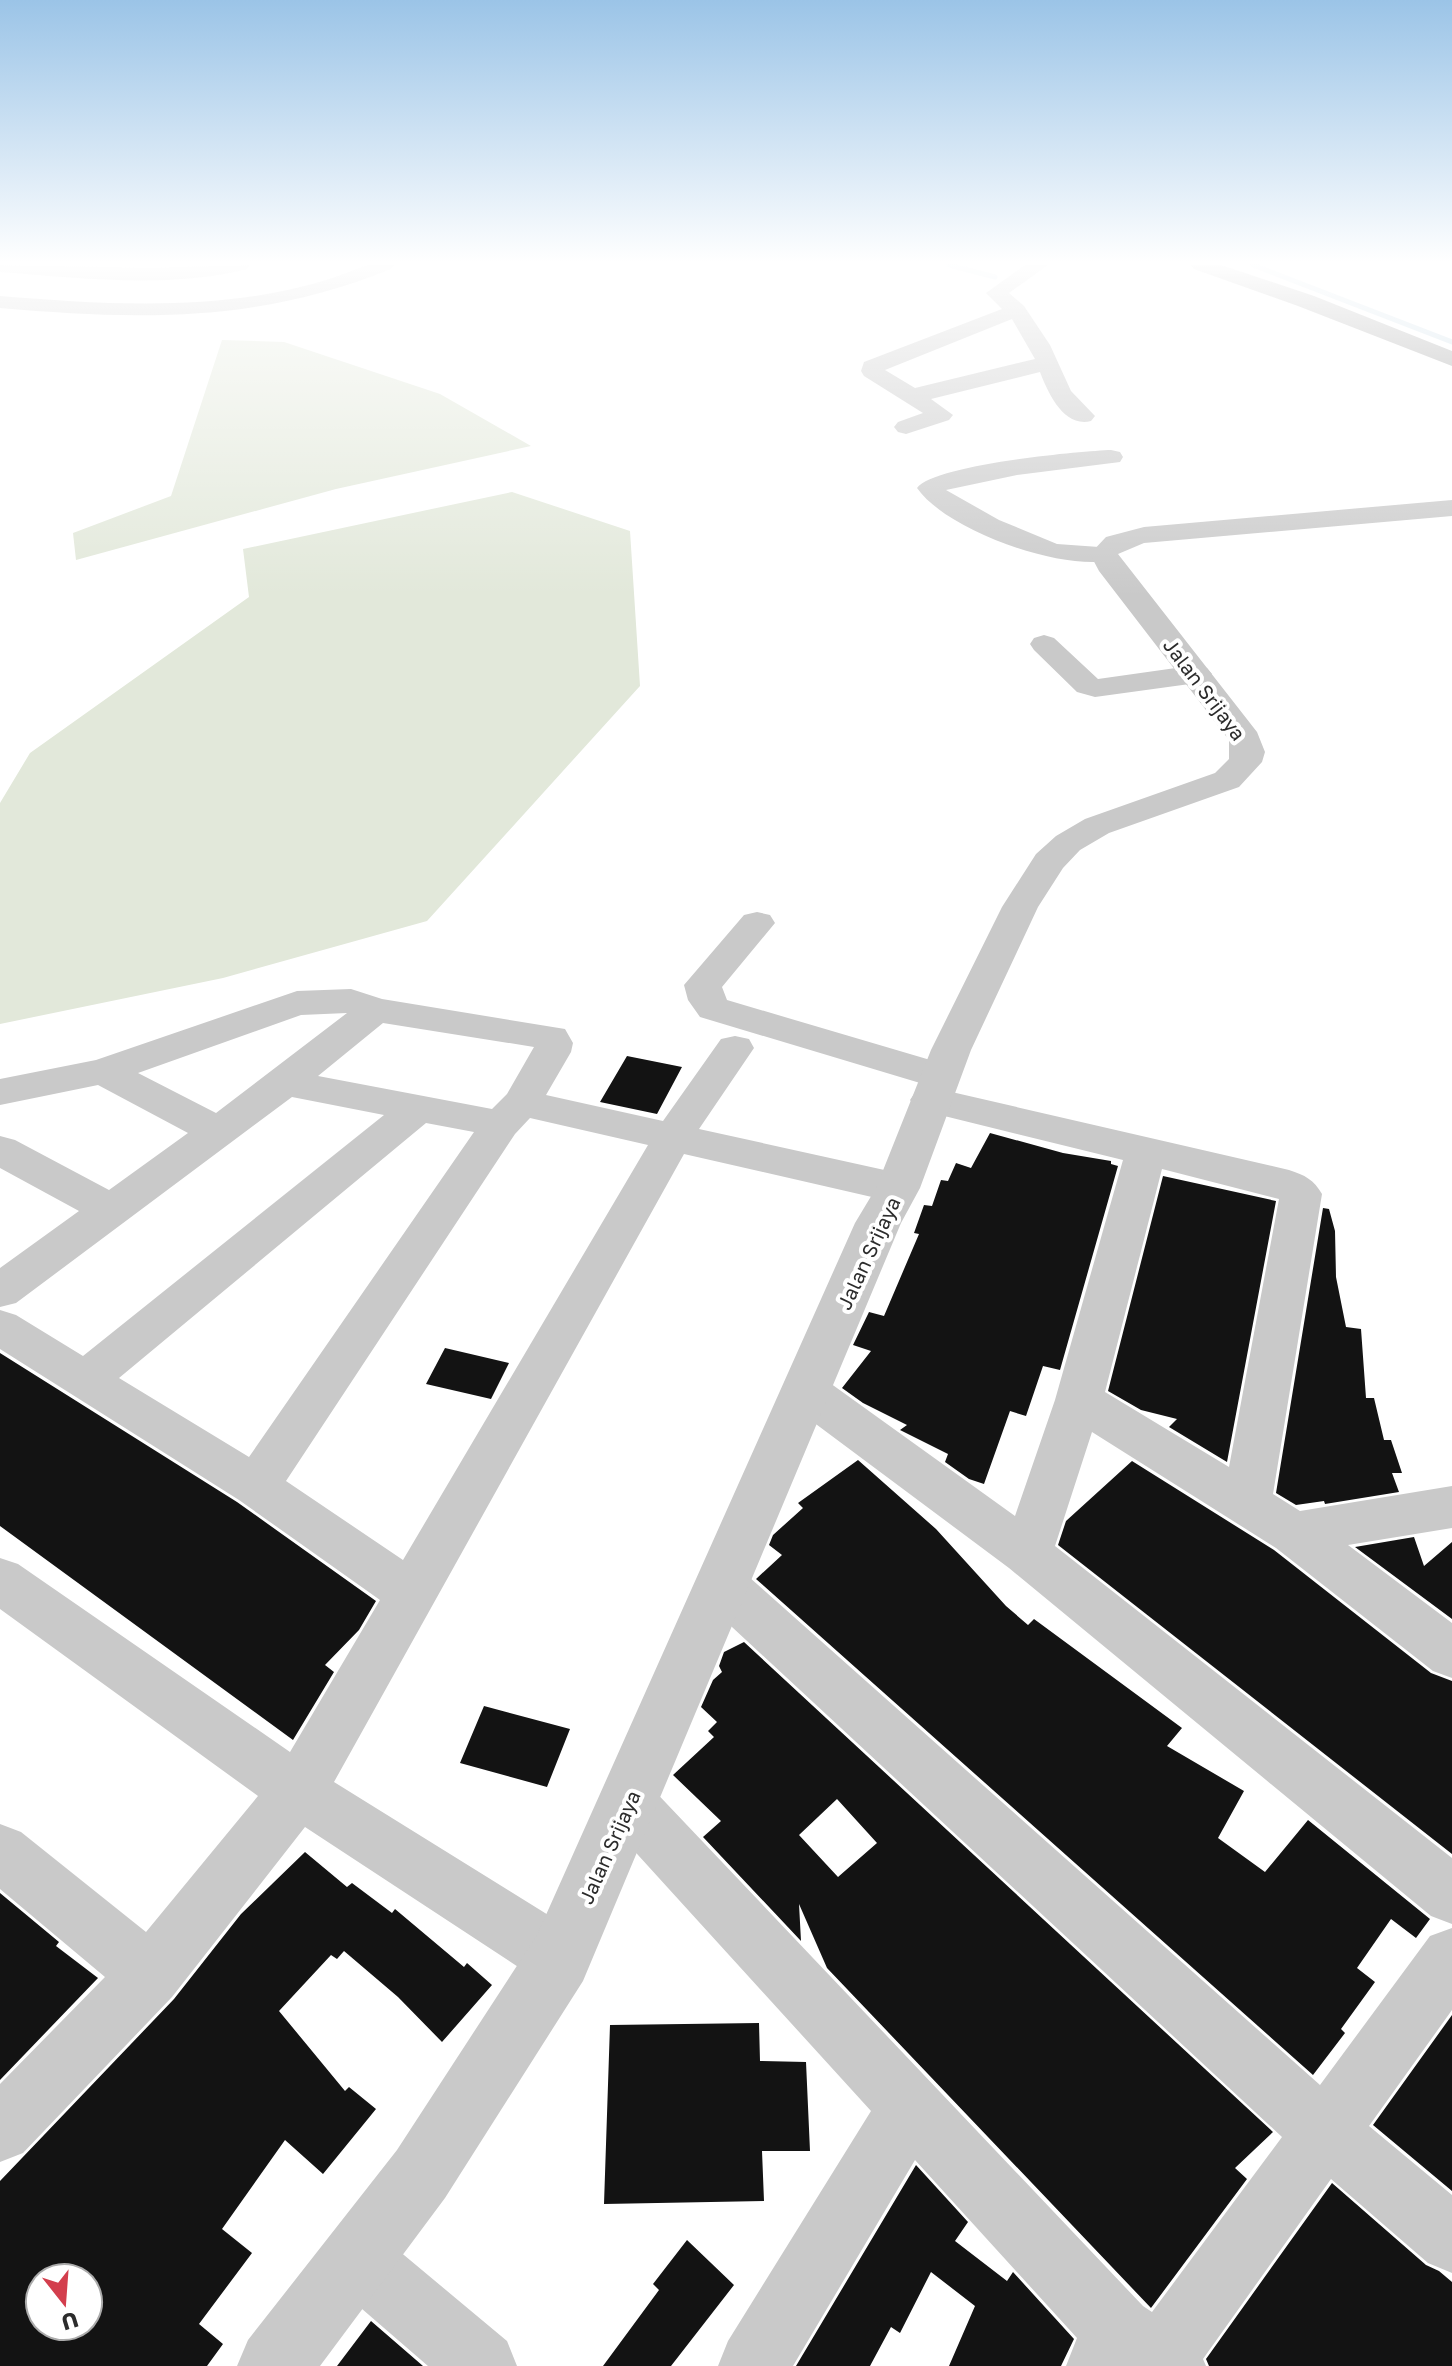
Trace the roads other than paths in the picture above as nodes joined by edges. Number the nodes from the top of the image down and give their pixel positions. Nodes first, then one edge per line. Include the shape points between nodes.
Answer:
1 (879, 375) edge
2 (1004, 375) edge
3 (1053, 375) edge
4 (912, 396) junction
5 (1083, 416) dead end
6 (906, 427) dead end
7 (1111, 457) dead end
8 (1452, 508) edge
9 (1104, 554) junction
10 (1044, 644) dead end
11 (1197, 674) junction
12 (757, 923) dead end
13 (375, 1010) junction
14 (735, 1048) dead end
15 (103, 1071) junction
16 (285, 1083) junction
17 (935, 1088) junction
18 (0, 1092) edge
19 (417, 1109) junction
20 (511, 1114) junction
21 (219, 1132) junction
22 (673, 1137) junction
23 (0, 1150) edge
24 (1146, 1153) junction
25 (898, 1188) junction
26 (112, 1210) junction
27 (0, 1291) edge
28 (0, 1327) edge
29 (85, 1380) junction
30 (806, 1391) junction
31 (1079, 1400) junction
32 (256, 1486) junction
33 (1247, 1503) junction
34 (1452, 1507) edge
35 (1294, 1533) junction
36 (1027, 1553) junction
37 (0, 1580) edge
38 (722, 1585) junction
39 (411, 1593) junction
40 (1452, 1654) edge
41 (298, 1791) junction
42 (628, 1803) junction
43 (0, 1852) edge
44 (1452, 1895) edge
45 (560, 1958) junction
46 (1452, 1958) edge
47 (150, 1975) junction
48 (910, 2107) junction
49 (0, 2130) edge
50 (1327, 2132) junction
51 (1452, 2239) edge
52 (356, 2259) junction
53 (1138, 2355) edge
54 (274, 2366) edge
55 (482, 2366) edge
56 (753, 2366) edge

1 - 4 street
2 - 4 street
3 - 5 street via 1069,405
4 - 6 street via 941,416
7 - 9 street via 958,478 930,488 960,511 1026,541 1057,552
8 - 9 street via 1144,535 1115,543
9 - 11 street, Jalan Srijaya
10 - 11 street via 1095,688
11 - 17 street, Jalan Srijaya via 1245,739 1245,762 1227,780 1097,826 1049,862 1020,907
12 - 17 street via 703,985 711,1007
13 - 15 street via 351,1001 297,1003
13 - 16 street
13 - 20 street via 551,1038 552,1052
14 - 22 street
15 - 18 street
15 - 21 street
16 - 19 street
16 - 21 street
17 - 24 street
17 - 25 street, Jalan Srijaya
19 - 20 street
19 - 29 street
20 - 22 street
20 - 32 street
21 - 26 street
22 - 25 street
22 - 39 street
23 - 26 street
24 - 31 street
24 - 33 street via 1289,1185 1301,1194
25 - 30 street, Jalan Srijaya
26 - 27 street
28 - 29 street
29 - 32 street
30 - 36 street
30 - 38 street, Jalan Srijaya
31 - 33 street
31 - 36 street
32 - 39 street
33 - 35 street
34 - 35 street
35 - 40 street
36 - 44 street
37 - 41 street
38 - 42 street, Jalan Srijaya
38 - 50 street
39 - 41 street
41 - 45 street
41 - 47 street
42 - 45 street, Jalan Srijaya
42 - 48 street
43 - 47 street
45 - 52 street, Jalan Srijaya via 421,2174
46 - 50 street
47 - 49 street
48 - 53 street
48 - 56 street
50 - 51 street
50 - 53 street
52 - 54 street, Jalan Srijaya
52 - 55 street

